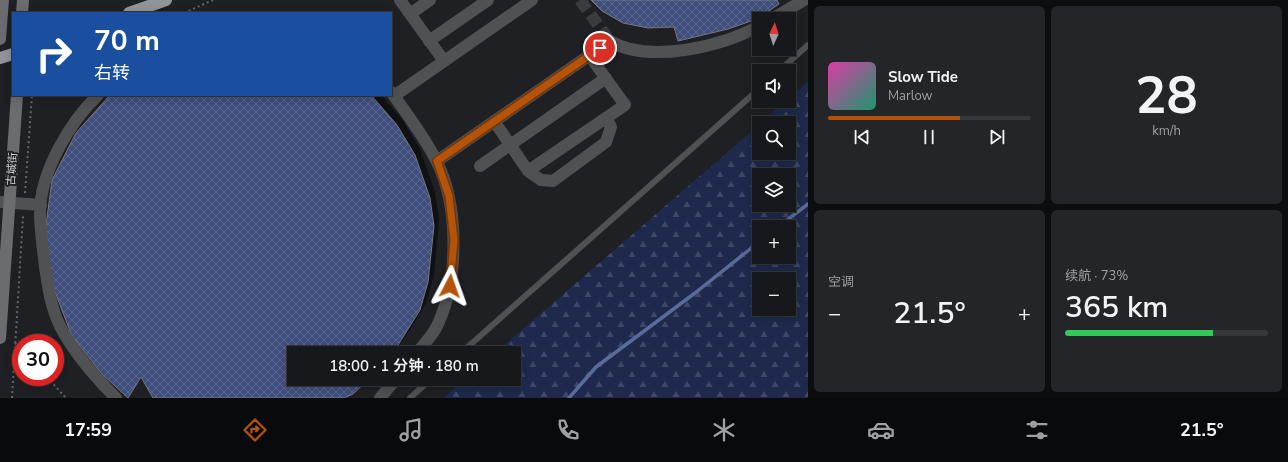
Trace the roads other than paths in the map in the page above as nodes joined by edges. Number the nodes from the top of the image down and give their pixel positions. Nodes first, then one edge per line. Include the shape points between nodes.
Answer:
1 (3, 0) edge
2 (23, 0) edge
3 (166, 0) edge
4 (400, 0) edge
5 (430, 0) edge
6 (488, 0) edge
7 (532, 0) edge
8 (804, 0) edge
9 (22, 12) edge
10 (132, 12) edge
11 (784, 12) edge
12 (410, 14) junction
13 (752, 29) edge
14 (0, 39) edge
15 (430, 41) junction
16 (808, 45) edge
17 (12, 54) edge
18 (589, 56) junction
19 (0, 58) edge
20 (444, 62) junction
21 (787, 64) edge
22 (606, 78) junction
23 (392, 94) edge
24 (752, 95) edge
25 (17, 96) edge
26 (97, 96) edge
27 (606, 118) junction
28 (494, 121) junction
29 (511, 146) junction
30 (437, 161) junction
31 (480, 166) dead end
32 (528, 171) junction
33 (5, 202) edge
34 (41, 205) junction
35 (0, 330) edge
36 (422, 346) edge
37 (469, 346) edge
38 (390, 386) edge
39 (423, 386) edge
40 (116, 398) edge
41 (380, 398) edge
42 (410, 398) edge

1 - 14 main road
2 - 9 main road
3 - 10 highway
4 - 12 street
5 - 12 street
6 - 15 street
7 - 20 street
8 - 11 street
12 - 15 street
13 - 18 street via 714,43 674,52 643,52 610,41
15 - 20 street
16 - 21 lane
17 - 19 highway
18 - 22 street
18 - 28 street
20 - 23 street
22 - 27 street via 625,105
22 - 29 street
23 - 30 street
24 - 37 lane
25 - 33 main road, 古城街
26 - 34 street via 57,150 44,186
27 - 32 street
27 - 32 street via 612,127 606,142 553,181 541,180
28 - 29 street
28 - 30 street
29 - 31 street
29 - 32 street
30 - 36 street via 449,196 454,240 450,286 438,324
33 - 34 street
33 - 35 main road, 古城街
34 - 40 street via 48,290 60,325 77,354
38 - 41 street
39 - 42 lane

